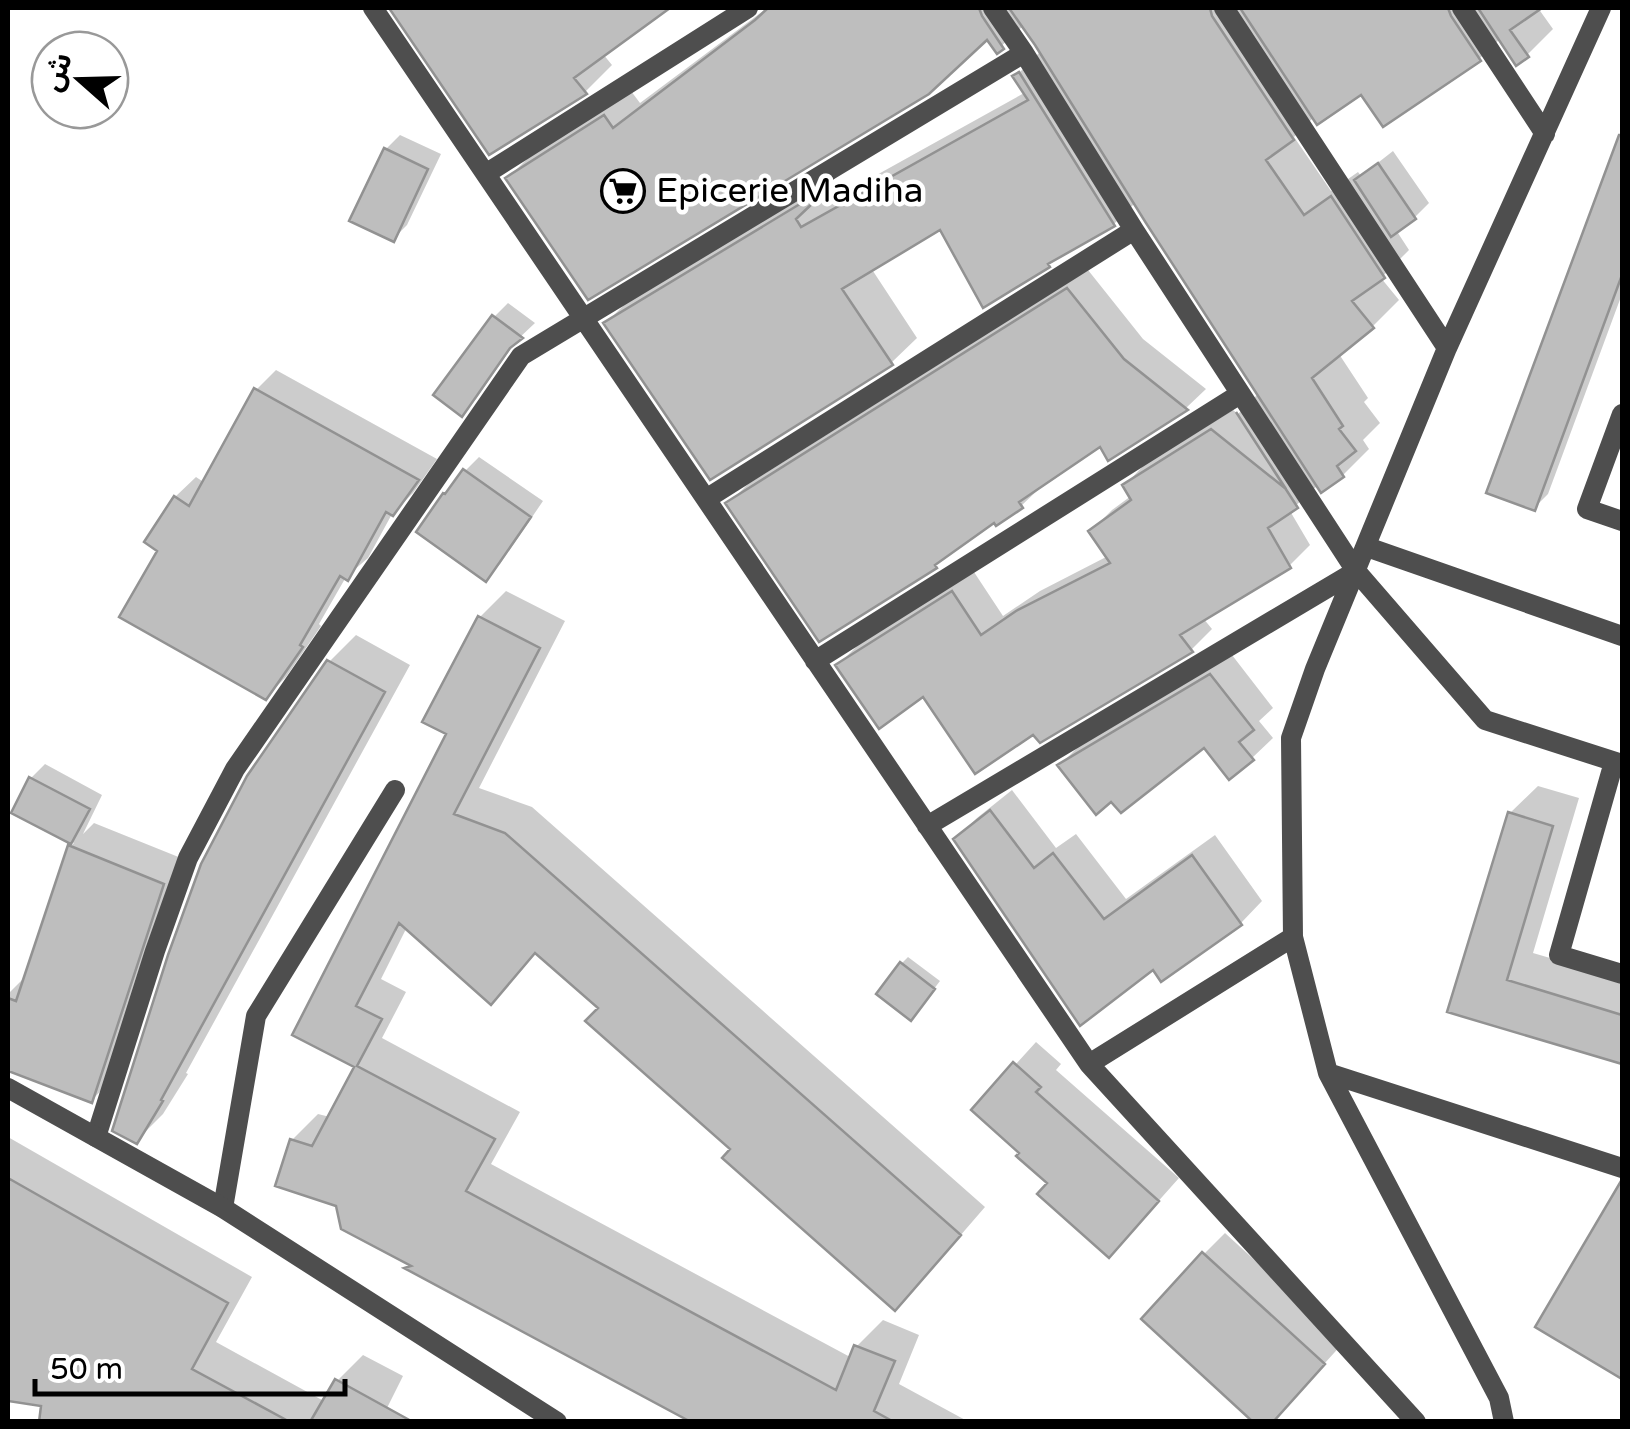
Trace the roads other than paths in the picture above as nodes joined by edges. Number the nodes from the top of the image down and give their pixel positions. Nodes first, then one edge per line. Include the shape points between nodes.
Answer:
1 (748, 8) edge
2 (993, 8) edge
3 (1224, 8) edge
4 (1462, 8) edge
5 (1600, 8) edge
6 (378, 9) edge
7 (1024, 53) junction
8 (1544, 134) junction
9 (487, 173) junction
10 (1134, 230) junction
11 (583, 319) junction
12 (1447, 348) junction
13 (1240, 394) junction
14 (1622, 414) edge
15 (706, 499) junction
16 (1622, 522) edge
17 (1366, 547) junction
18 (1356, 570) junction
19 (1622, 636) edge
20 (814, 661) junction
21 (1618, 763) edge
22 (395, 790) dead end
23 (926, 826) junction
24 (1292, 937) junction
25 (1622, 974) edge
26 (1089, 1064) junction
27 (1328, 1073) junction
28 (8, 1088) edge
29 (96, 1137) junction
30 (1622, 1168) edge
31 (223, 1208) junction
32 (557, 1422) edge
33 (1416, 1422) edge
34 (1504, 1422) edge

1 - 9 street
2 - 7 street
3 - 12 street
4 - 8 street
5 - 8 street
6 - 9 street
7 - 10 street
7 - 11 street
8 - 12 street
9 - 11 street
10 - 13 street
10 - 15 street
11 - 15 street
11 - 29 street via 521,356 235,770 188,858
12 - 17 street
13 - 18 street
13 - 20 street
14 - 16 street via 1587,509
15 - 20 street
17 - 18 street
17 - 19 street
18 - 21 street via 1485,720
18 - 23 street
18 - 24 street via 1291,738
20 - 23 street
21 - 25 street via 1559,955
22 - 31 street via 256,1016
23 - 26 street
24 - 26 street
24 - 27 street
26 - 33 street
27 - 30 street
27 - 34 street via 1499,1398
28 - 29 street
29 - 31 street
31 - 32 street

